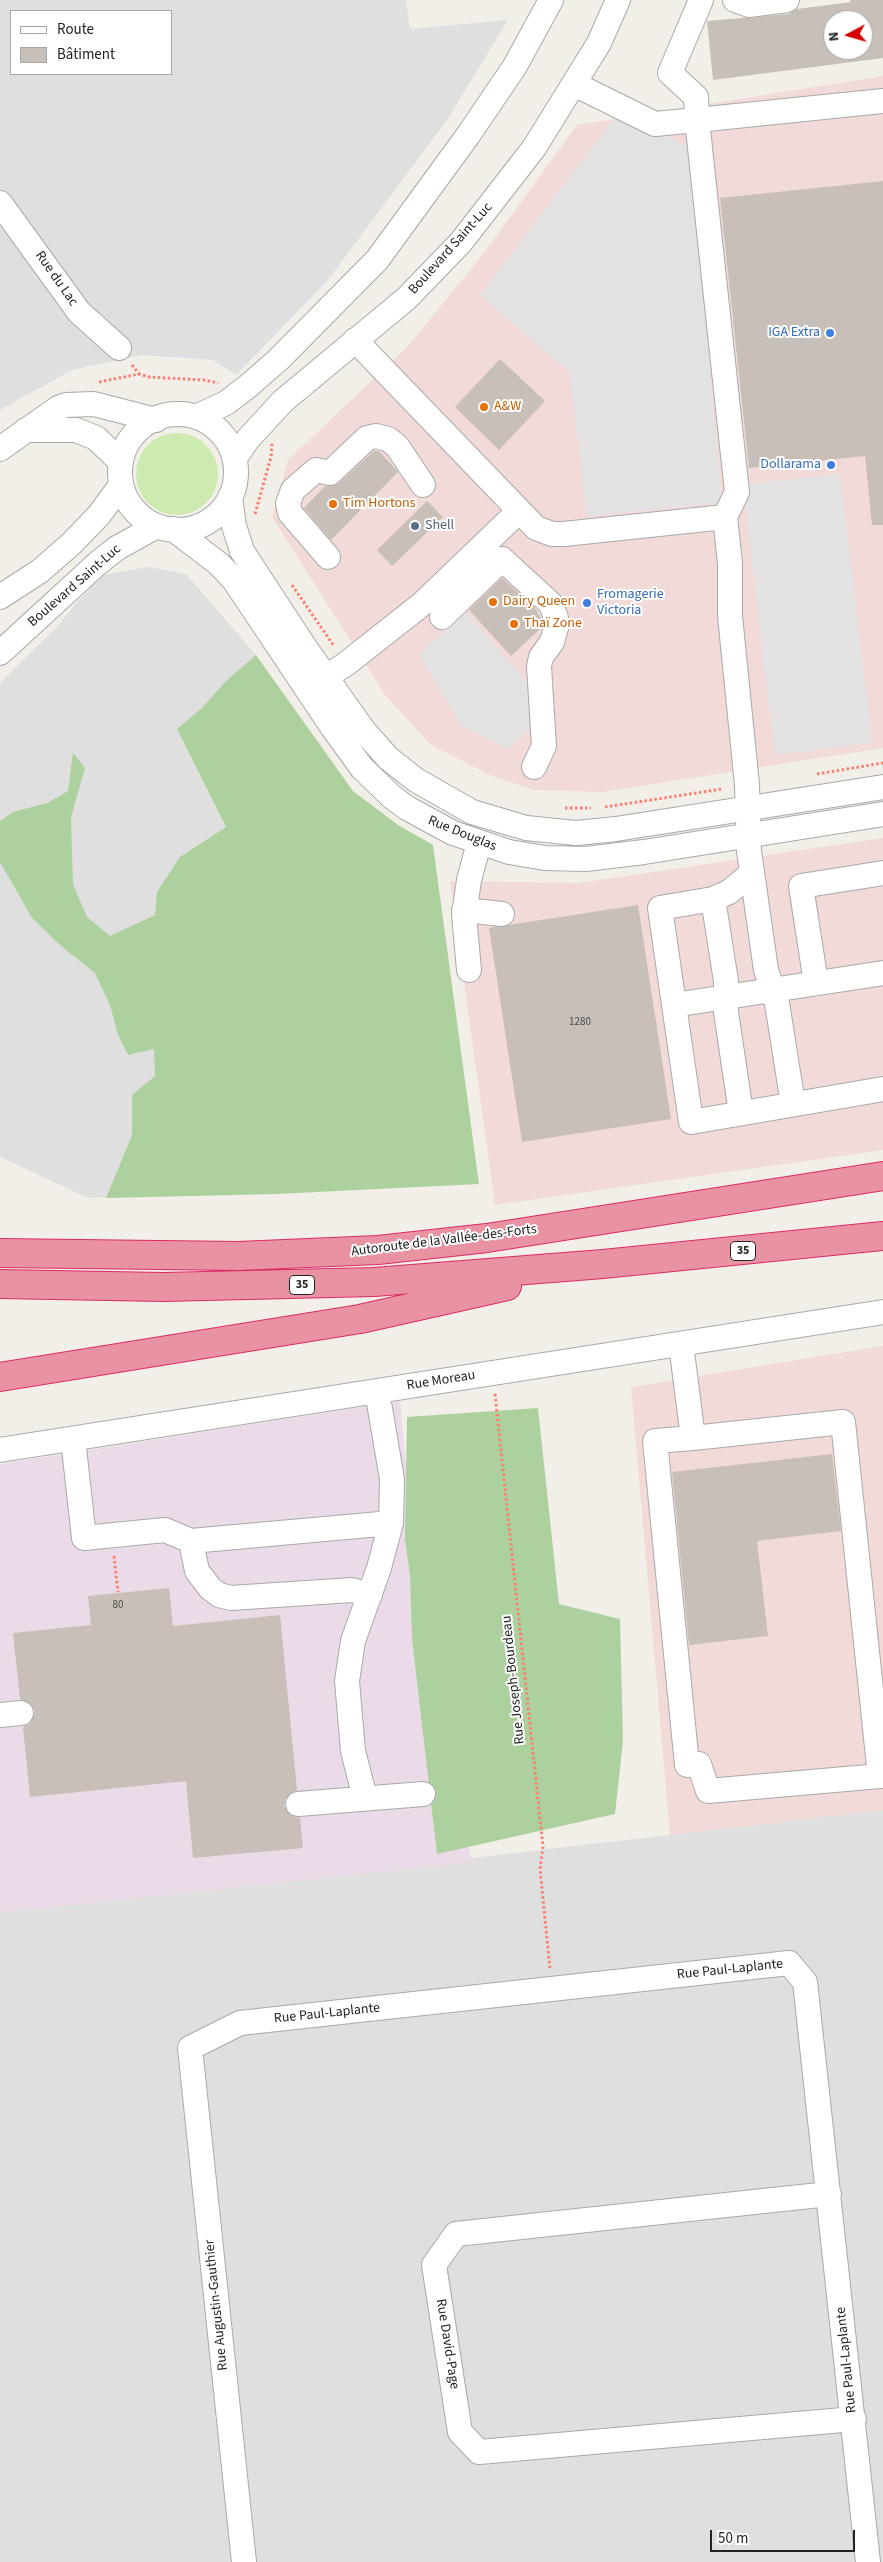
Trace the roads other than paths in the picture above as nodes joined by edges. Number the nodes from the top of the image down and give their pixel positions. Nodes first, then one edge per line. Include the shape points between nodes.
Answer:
1 (551, 0) edge
2 (618, 0) edge
3 (702, 0) edge
4 (735, 0) edge
5 (786, 0) edge
6 (574, 84) junction
7 (883, 101) edge
8 (697, 120) junction
9 (0, 203) edge
10 (354, 340) junction
11 (119, 348) dead end
12 (198, 416) junction
13 (156, 420) junction
14 (26, 430) junction
15 (0, 449) edge
16 (235, 458) junction
17 (121, 474) junction
18 (423, 485) dead end
19 (230, 497) junction
20 (520, 511) junction
21 (725, 517) junction
22 (164, 528) junction
23 (328, 557) dead end
24 (0, 597) edge
25 (442, 617) dead end
26 (0, 653) edge
27 (317, 683) junction
28 (534, 767) dead end
29 (883, 787) edge
30 (748, 807) junction
31 (883, 814) edge
32 (748, 836) junction
33 (479, 843) junction
34 (752, 873) junction
35 (883, 873) edge
36 (713, 899) junction
37 (464, 910) junction
38 (502, 914) dead end
39 (469, 970) dead end
40 (883, 973) edge
41 (816, 983) junction
42 (772, 990) junction
43 (726, 997) junction
44 (674, 1005) junction
45 (883, 1089) edge
46 (793, 1104) junction
47 (741, 1113) junction
48 (883, 1176) edge
49 (0, 1235) edge
50 (883, 1236) edge
51 (0, 1253) edge
52 (59, 1254) junction
53 (604, 1264) junction
54 (0, 1284) edge
55 (883, 1312) edge
56 (681, 1344) junction
57 (0, 1377) edge
58 (377, 1391) junction
59 (693, 1438) junction
60 (73, 1439) junction
61 (0, 1450) edge
62 (391, 1523) junction
63 (191, 1541) junction
64 (370, 1595) junction
65 (423, 1794) dead end
66 (365, 1798) junction
67 (298, 1804) dead end
68 (190, 2048) joint
69 (829, 2194) junction
70 (854, 2419) junction
71 (244, 2562) edge
72 (868, 2562) edge

1 - 12 street via 514,66 469,134 377,260 243,391
2 - 6 street, Boulevard Saint-Luc via 599,43
3 - 8 street via 670,73 696,96
4 - 5 street via 749,5
6 - 8 street via 655,124
6 - 10 street, Boulevard Saint-Luc via 534,148 461,242 407,298
7 - 8 street
8 - 21 street via 737,492
9 - 11 street, Rue du Lac via 79,312
10 - 16 street, Boulevard Saint-Luc via 283,401
10 - 20 street
12 - 13 street
12 - 16 street via 224,436
13 - 14 street via 80,403 58,408
13 - 17 street via 136,433 125,452
14 - 15 street
14 - 17 street via 76,430 96,438
16 - 19 street via 236,478
17 - 22 street via 132,510 146,522
17 - 24 street via 99,515 71,544 33,576
18 - 23 street via 397,446 376,436 368,438 330,473 316,470 293,490 288,503 290,513
19 - 22 street via 207,520 196,525
19 - 27 street, Rue Douglas via 242,551
20 - 21 street via 536,528 552,534
20 - 27 street via 422,604
21 - 30 street via 730,563 730,616
22 - 26 street, Boulevard Saint-Luc via 117,548
22 - 27 street, Rue Douglas via 219,564
25 - 28 street via 502,559 551,604 556,628 539,666 544,746
27 - 30 street, Rue Douglas via 388,758 434,792 489,818 544,831 576,833
27 - 33 street, Rue Douglas via 362,768 392,798 421,817
29 - 30 street, Rue Douglas
30 - 32 street
31 - 32 street, Rue Douglas
32 - 33 street, Rue Douglas via 586,859 527,856
32 - 34 street
33 - 37 street
34 - 36 street via 729,892
34 - 42 street via 766,970
35 - 41 street via 801,886
36 - 43 street
36 - 44 street via 660,908
37 - 38 street
37 - 39 street
40 - 41 street
41 - 42 street
42 - 43 street
42 - 46 street via 777,1003
43 - 44 street
43 - 47 street
44 - 47 street via 690,1122
45 - 46 street
46 - 47 street
48 - 52 highway, Autoroute de la Vallée-des-Forts via 487,1238 378,1250 238,1256
49 - 52 highway
50 - 53 highway, 35
51 - 52 highway, Autoroute de la Vallée-des-Forts
53 - 54 highway, 35 via 306,1285
53 - 57 highway via 360,1319
55 - 56 street, Rue Moreau
56 - 58 street, Rue Moreau
56 - 59 street
58 - 60 street, Rue Moreau
58 - 62 street via 392,1479
59 - 59 street via 843,1422 880,1776 708,1792 699,1764 687,1765 655,1441
60 - 61 street, Rue Moreau
60 - 63 street via 84,1538 165,1530
62 - 63 street
62 - 64 street
63 - 64 street via 197,1571 219,1595 231,1598 352,1590
64 - 66 street via 352,1641 347,1681 349,1724
65 - 66 street
66 - 67 street
68 - 69 street, Rue Paul-Laplante via 240,2023 789,1963 805,1982
68 - 71 street, Rue Augustin-Gauthier
69 - 70 street, Rue Paul-Laplante
69 - 70 street, Rue David-Page via 456,2234 434,2265 460,2432 479,2452
70 - 72 street, Rue Paul-Laplante

